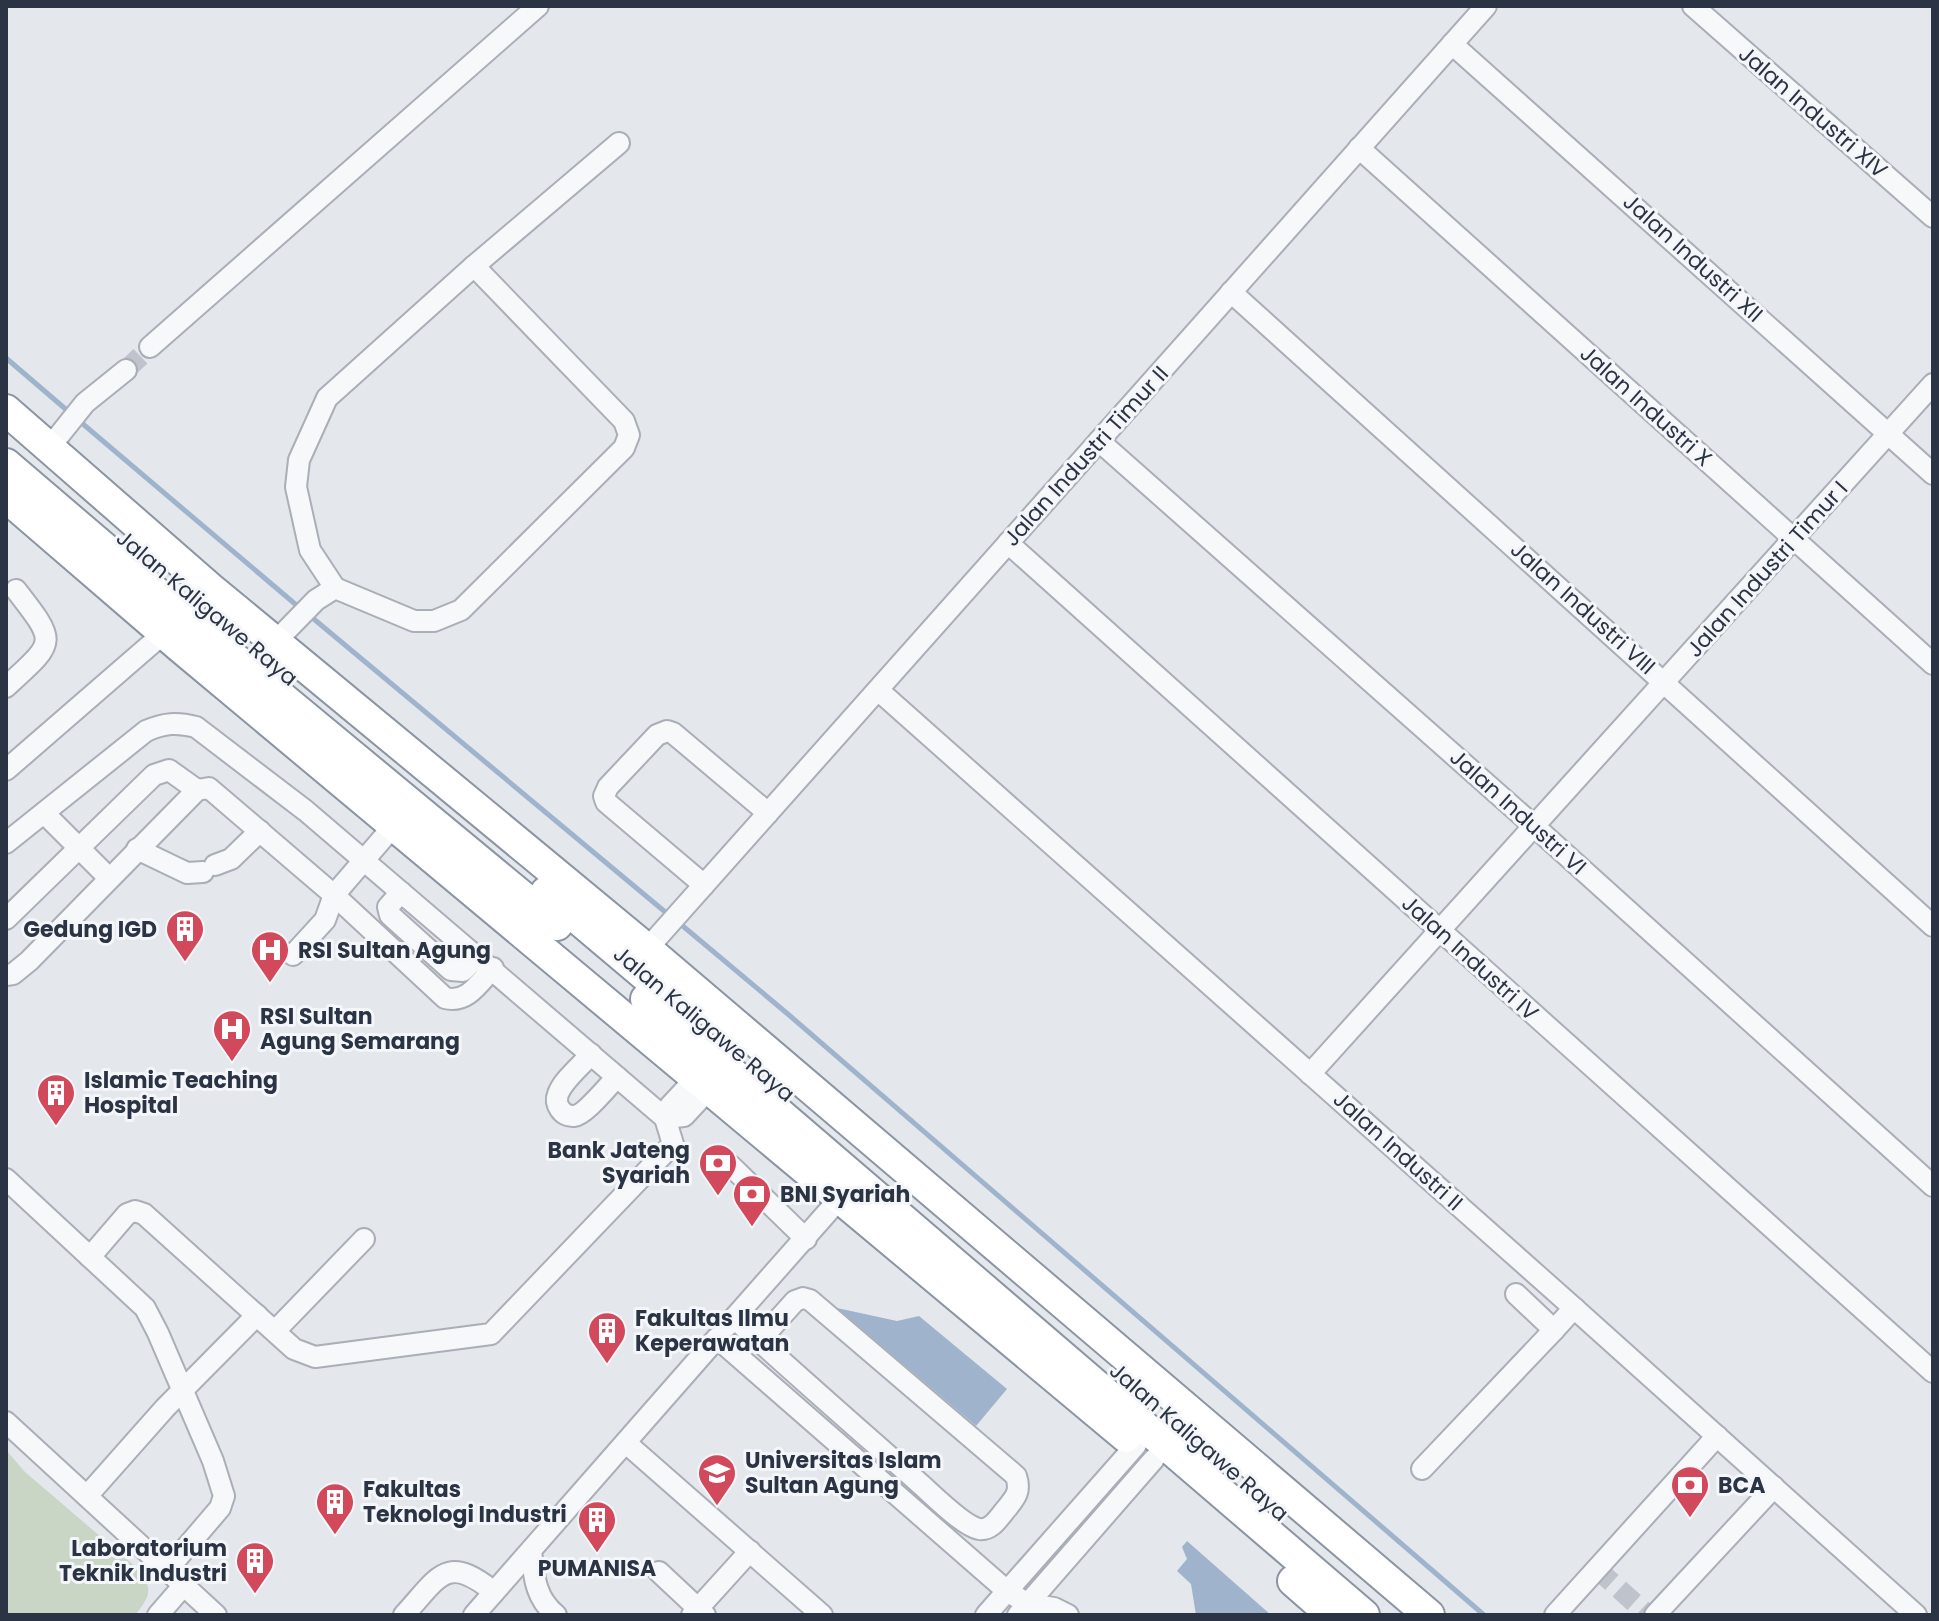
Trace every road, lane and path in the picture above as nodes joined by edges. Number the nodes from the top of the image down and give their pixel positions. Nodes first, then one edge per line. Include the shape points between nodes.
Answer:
1 (538, 6) edge
2 (1486, 6) edge
3 (1693, 6) edge
4 (1452, 44) junction
5 (619, 143) dead end
6 (1359, 148) junction
7 (1933, 217) edge
8 (474, 266) junction
9 (1231, 292) junction
10 (150, 347) tunnel mouth
11 (126, 370) tunnel mouth
12 (1933, 384) edge
13 (6, 410) edge
14 (1888, 433) junction
15 (6, 438) edge
16 (54, 439) junction
17 (1099, 441) junction
18 (6, 464) edge
19 (1933, 474) edge
20 (6, 497) edge
21 (1794, 538) junction
22 (1008, 543) junction
23 (335, 588) junction
24 (16, 590) dead end
25 (189, 609) junction
26 (279, 638) junction
27 (1933, 664) edge
28 (1665, 682) junction
29 (6, 687) edge
30 (878, 690) junction
31 (6, 770) edge
32 (197, 790) junction
33 (768, 813) junction
34 (404, 814) junction
35 (49, 818) dead end
36 (1534, 826) junction
37 (260, 831) junction
38 (6, 843) edge
39 (78, 848) junction
40 (137, 849) junction
41 (364, 860) junction
42 (108, 877) junction
43 (704, 885) junction
44 (334, 895) junction
45 (6, 919) edge
46 (1933, 926) edge
47 (1439, 930) junction
48 (651, 944) junction
49 (293, 955) dead end
50 (486, 962) junction
51 (6, 975) edge
52 (591, 1054) junction
53 (710, 1070) junction
54 (1310, 1074) junction
55 (617, 1077) junction
56 (665, 1118) junction
57 (731, 1166) dead end
58 (6, 1179) edge
59 (1933, 1186) edge
60 (841, 1197) junction
61 (364, 1239) dead end
62 (806, 1239) junction
63 (90, 1257) junction
64 (1516, 1294) dead end
65 (1574, 1308) junction
66 (257, 1315) junction
67 (734, 1318) junction
68 (1554, 1330) junction
69 (275, 1331) junction
70 (717, 1338) junction
71 (759, 1341) junction
72 (1933, 1372) edge
73 (812, 1388) junction
74 (183, 1392) junction
75 (797, 1409) junction
76 (6, 1422) edge
77 (861, 1432) junction
78 (1158, 1435) junction
79 (1717, 1436) junction
80 (626, 1443) junction
81 (844, 1451) junction
82 (1422, 1469) dead end
83 (1774, 1487) junction
84 (87, 1496) junction
85 (942, 1503) junction
86 (921, 1518) junction
87 (531, 1551) junction
88 (750, 1551) junction
89 (167, 1570) junction
90 (659, 1572) dead end
91 (184, 1585) junction
92 (1007, 1591) junction
93 (486, 1607) edge
94 (1023, 1609) edge
95 (699, 1613) edge
96 (158, 1615) edge
97 (216, 1615) edge
98 (404, 1615) edge
99 (556, 1615) edge
100 (822, 1615) edge
101 (986, 1615) edge
102 (1068, 1615) edge
103 (1332, 1615) edge
104 (1364, 1615) edge
105 (1398, 1615) edge
106 (1429, 1615) edge
107 (1555, 1615) edge
108 (1655, 1615) edge
109 (1916, 1615) edge

1 - 10 lane
2 - 4 lane, Jalan Industri Timur II
3 - 7 lane, Jalan Industri XIV
4 - 6 lane, Jalan Industri Timur II
4 - 14 lane, Jalan Industri XII
5 - 8 lane
6 - 9 lane, Jalan Industri Timur II
6 - 21 lane, Jalan Industri X
8 - 23 lane via 327,398 304,448 296,487 304,525 310,550
8 - 23 lane via 624,421 629,435 624,448 461,610 434,621 414,621
9 - 17 lane, Jalan Industri Timur II
9 - 28 lane, Jalan Industri VIII
11 - 16 lane via 85,403
12 - 14 lane, Jalan Industri Timur I
13 - 16 highway
14 - 19 lane, Jalan Industri XII
14 - 21 lane, Jalan Industri Timur I
15 - 25 highway, Jalan Kaligawe Raya
16 - 25 highway
17 - 22 lane, Jalan Industri Timur II
17 - 36 lane, Jalan Industri VI
18 - 25 highway, Jalan Kaligawe Raya
20 - 25 highway
21 - 27 lane, Jalan Industri X
21 - 28 lane, Jalan Industri Timur I
22 - 30 lane, Jalan Industri Timur II
22 - 47 lane, Jalan Industri IV
23 - 26 lane
24 - 29 lane via 48,639
25 - 26 highway
25 - 31 lane
25 - 34 highway, Jalan Kaligawe Raya
25 - 53 highway, Jalan Kaligawe Raya
26 - 48 highway
28 - 36 lane, Jalan Industri Timur I
28 - 46 lane, Jalan Industri VIII
30 - 33 lane, Jalan Industri Timur II
30 - 54 lane, Jalan Industri II
32 - 37 lane via 209,788
32 - 39 lane via 177,774 161,772
32 - 40 lane
33 - 43 lane, Jalan Industri Timur II
33 - 43 lane via 667,731 608,787 606,802
34 - 41 lane
34 - 53 highway, Jalan Kaligawe Raya
35 - 39 lane
36 - 47 lane, Jalan Industri Timur I
36 - 59 lane, Jalan Industri VI
37 - 40 lane via 231,859 187,873
37 - 44 lane
38 - 41 lane via 129,742 162,724 180,723 211,736
39 - 42 lane
39 - 45 lane
40 - 42 lane
41 - 44 lane
41 - 50 lane
42 - 51 lane via 29,961
43 - 48 lane, Jalan Industri Timur II
44 - 49 lane via 325,920
44 - 50 lane via 445,998 466,996
47 - 54 lane, Jalan Industri Timur I
47 - 72 lane, Jalan Industri IV
48 - 106 highway
50 - 52 lane
52 - 55 lane
52 - 55 lane via 559,1090 558,1107 565,1114 583,1112
53 - 56 lane via 684,1116
53 - 60 highway
53 - 78 highway, Jalan Kaligawe Raya
54 - 65 lane, Jalan Industri II
55 - 56 lane
56 - 69 lane via 673,1144 491,1334 315,1357 294,1349
57 - 62 lane
58 - 63 lane
60 - 62 lane
60 - 78 highway
61 - 69 lane
62 - 67 lane
63 - 66 lane via 127,1214 144,1214
63 - 74 lane via 145,1308
64 - 68 lane
65 - 68 lane
65 - 79 lane, Jalan Industri II
66 - 69 lane
66 - 74 lane
67 - 70 lane
67 - 71 lane
68 - 82 lane
70 - 75 lane
70 - 80 lane
71 - 73 lane
71 - 85 lane via 795,1301 810,1300 1016,1476 1019,1485 1018,1495 985,1530 975,1529
73 - 75 lane
73 - 77 lane
74 - 84 lane
74 - 89 lane via 224,1496 220,1508
75 - 81 lane
76 - 84 lane
77 - 81 lane
77 - 85 lane
78 - 92 lane
78 - 94 lane
78 - 103 highway
78 - 104 highway, Jalan Kaligawe Raya
78 - 105 highway, Jalan Kaligawe Raya
79 - 83 lane, Jalan Industri II
79 - 107 lane
80 - 87 lane
80 - 88 lane
81 - 86 lane
83 - 108 lane
83 - 109 lane, Jalan Industri II
84 - 89 lane
85 - 86 lane
86 - 92 lane
87 - 93 lane
87 - 99 lane via 535,1587
88 - 95 lane
88 - 100 lane
89 - 91 lane
90 - 95 lane
91 - 96 lane
91 - 97 lane
92 - 94 lane
92 - 101 lane
93 - 98 lane via 473,1575 456,1571 438,1577
94 - 102 lane via 1054,1608

